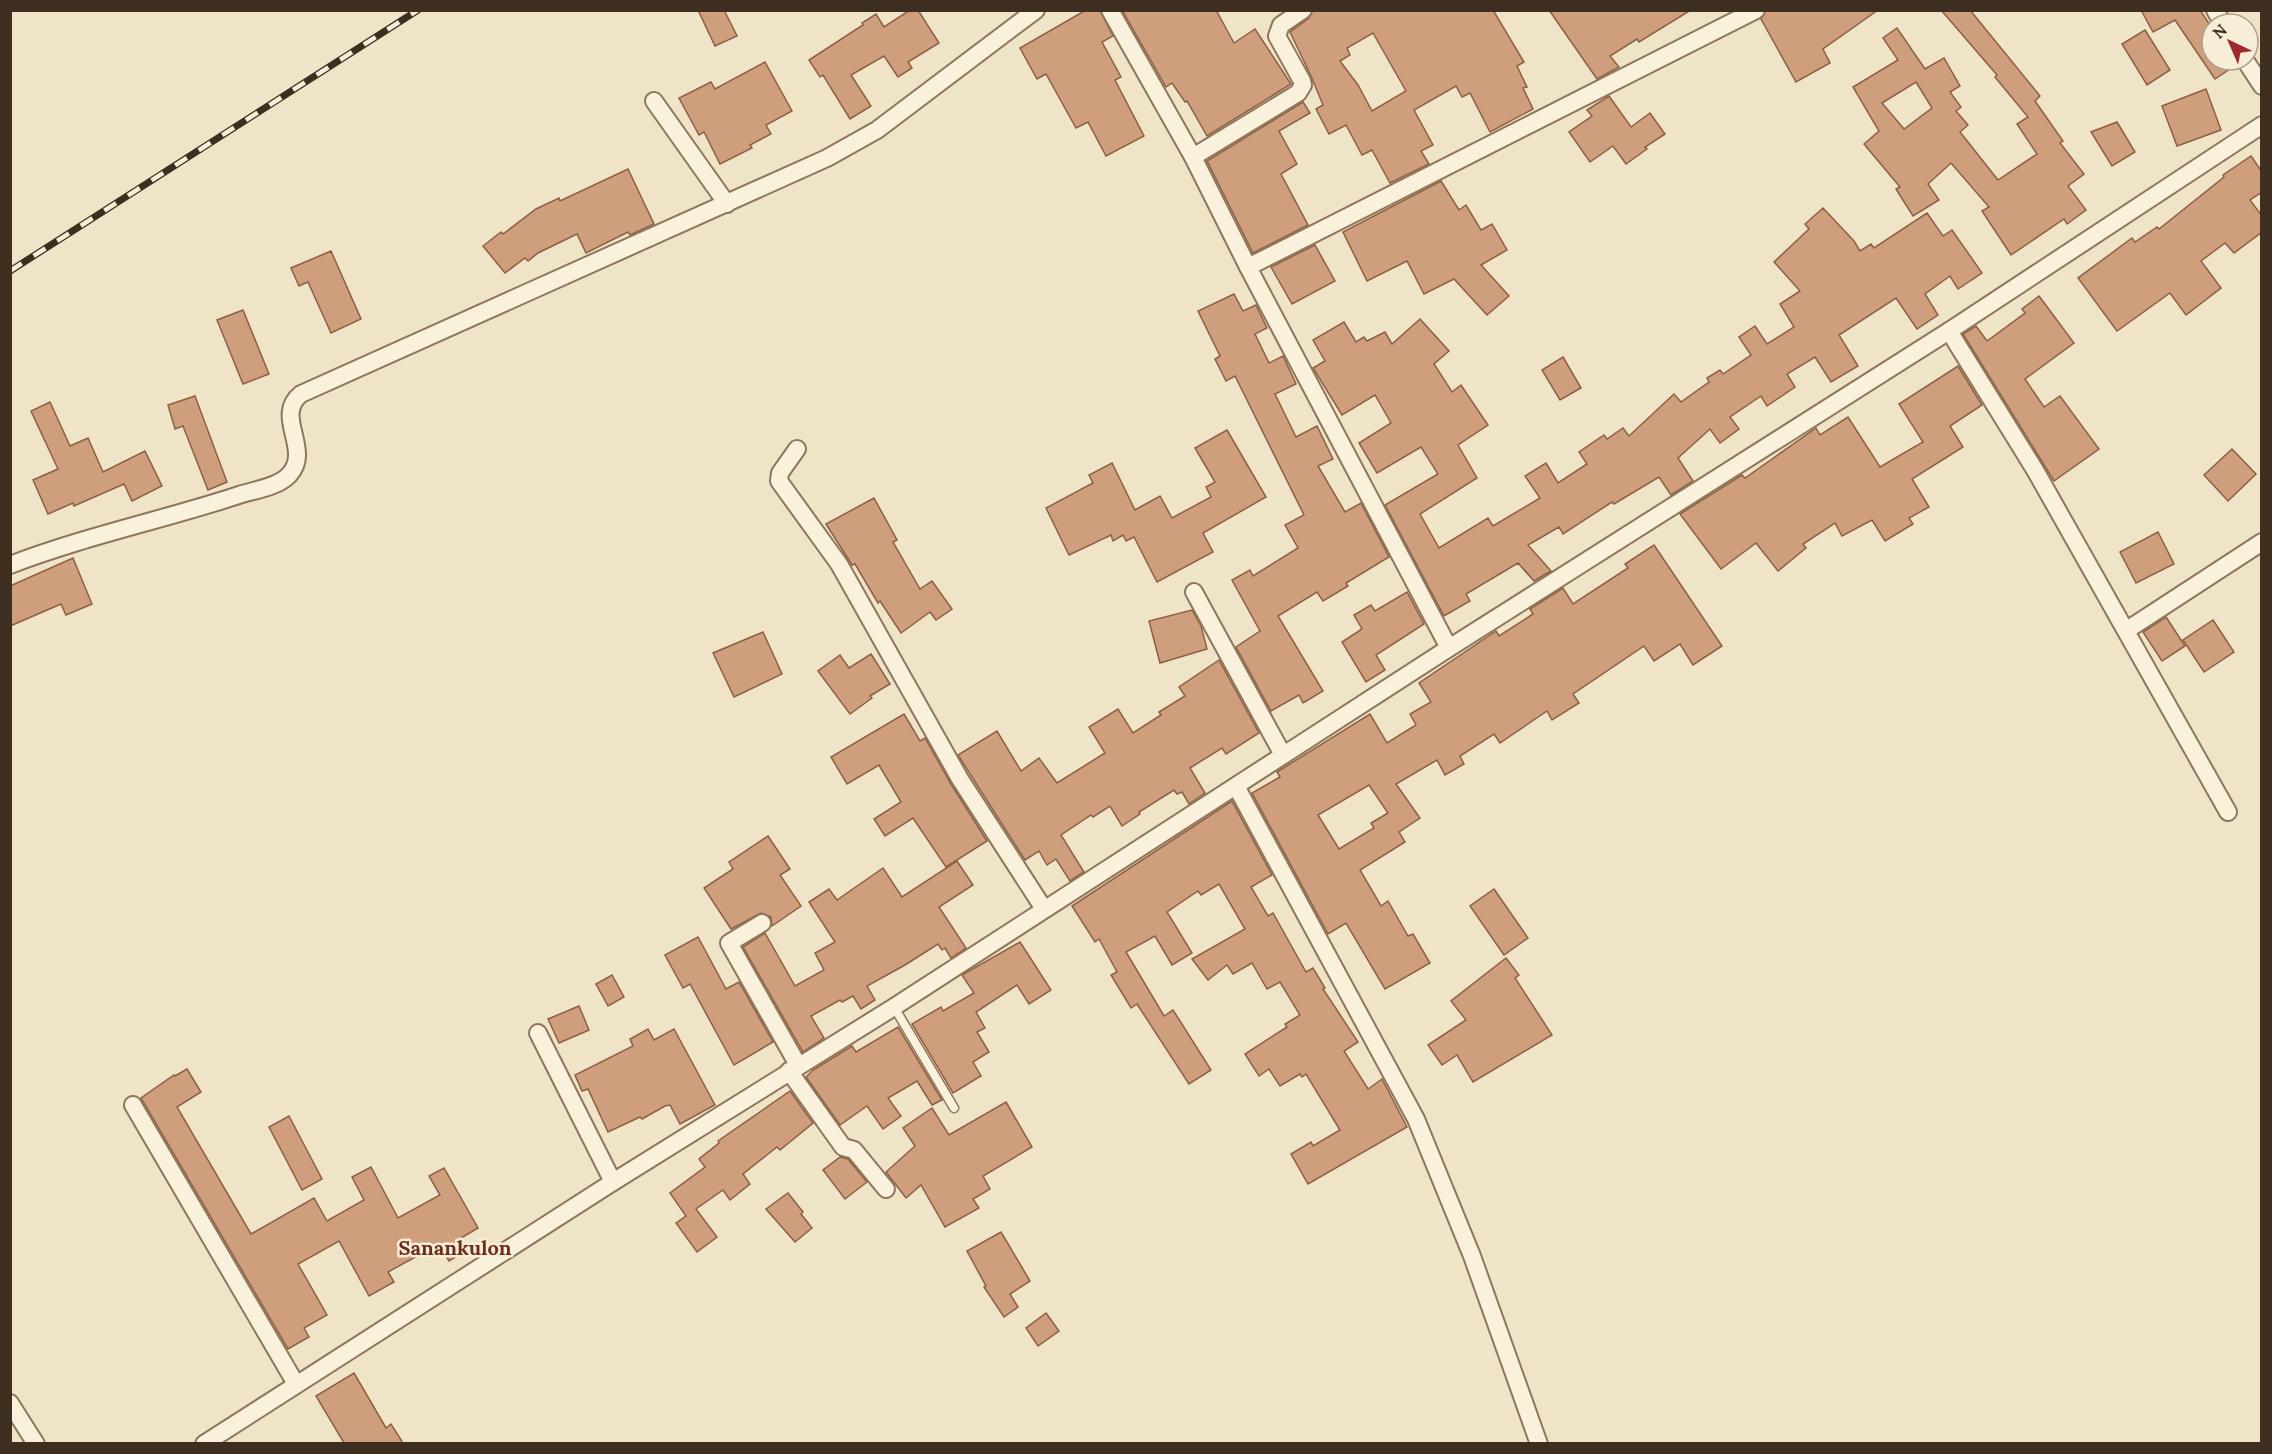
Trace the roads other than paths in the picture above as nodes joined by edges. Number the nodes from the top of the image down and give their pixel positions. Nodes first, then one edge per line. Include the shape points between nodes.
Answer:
1 (1036, 10) edge
2 (1110, 10) edge
3 (1303, 10) edge
4 (1756, 10) edge
5 (2253, 72) edge
6 (2262, 86) edge
7 (654, 102) dead end
8 (2262, 125) edge
9 (1193, 157) junction
10 (727, 204) junction
11 (1248, 267) junction
12 (1949, 331) junction
13 (796, 449) dead end
14 (2262, 542) edge
15 (10, 565) edge
16 (1194, 592) dead end
17 (2127, 630) junction
18 (1449, 648) junction
19 (1283, 754) junction
20 (1236, 786) junction
21 (2228, 812) dead end
22 (1044, 909) junction
23 (762, 923) dead end
24 (894, 1007) junction
25 (538, 1033) dead end
26 (794, 1068) junction
27 (133, 1105) dead end
28 (954, 1108) dead end
29 (613, 1182) junction
30 (886, 1189) dead end
31 (296, 1384) junction
32 (10, 1403) edge
33 (36, 1443) edge
34 (204, 1443) edge
35 (1539, 1443) edge

1 - 10 street via 877,130
2 - 9 street
3 - 9 street via 1281,25 1276,36 1302,81 1301,89
4 - 11 street
5 - 6 street
7 - 10 street
8 - 12 street
9 - 11 street
10 - 15 street via 301,394 292,403 290,414 298,458 288,476 279,482
11 - 18 street
12 - 17 street
12 - 18 street
13 - 22 street via 780,473 780,481 839,564 960,779
14 - 17 street
16 - 19 street
17 - 21 street
18 - 19 street
19 - 20 street
20 - 22 street
20 - 35 street via 1420,1128 1472,1256
22 - 24 street
23 - 26 street via 729,943
24 - 26 street
24 - 28 lane
25 - 29 street
26 - 29 street
26 - 30 street via 843,1148 854,1150
27 - 31 street
29 - 31 street
31 - 34 street
32 - 33 street

